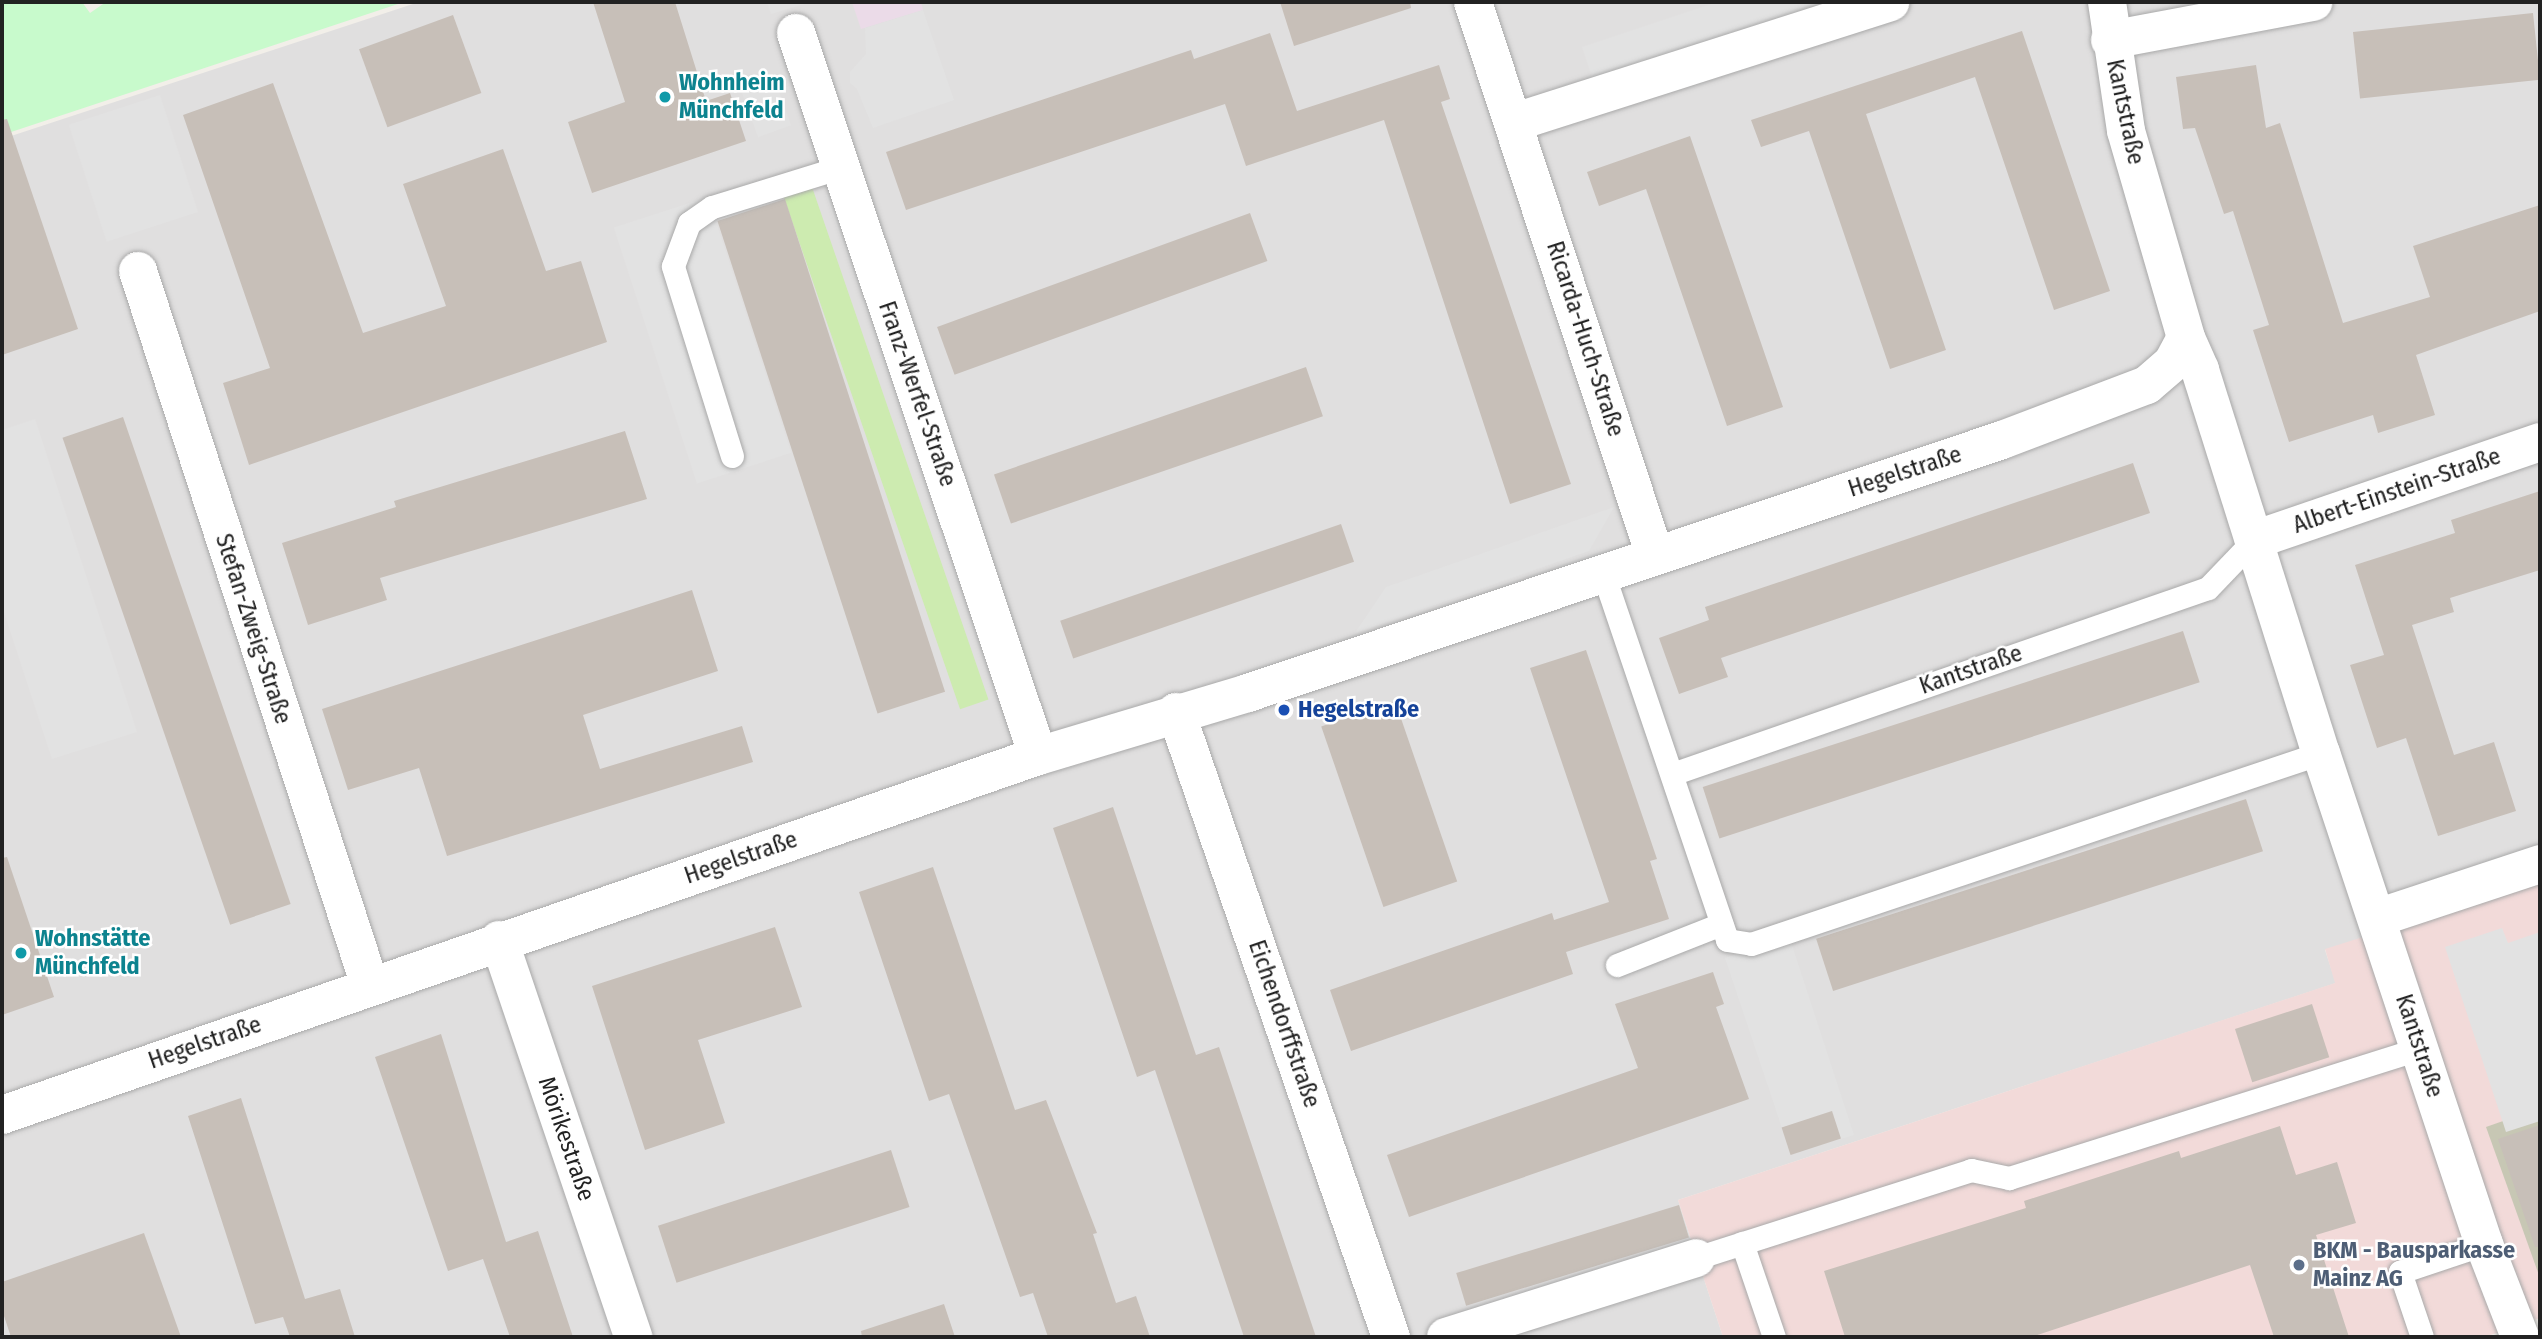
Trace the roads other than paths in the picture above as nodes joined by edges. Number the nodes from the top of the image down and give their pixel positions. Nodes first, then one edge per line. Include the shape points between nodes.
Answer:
1 (1473, 2) edge
2 (1890, 2) edge
3 (2107, 2) edge
4 (2313, 2) edge
5 (796, 33) dead end
6 (2110, 40) junction
7 (1515, 122) junction
8 (841, 167) junction
9 (138, 271) dead end
10 (2186, 338) junction
11 (2540, 442) edge
12 (732, 456) dead end
13 (2255, 540) junction
14 (1655, 556) junction
15 (1603, 573) junction
16 (1176, 712) junction
17 (2321, 753) junction
18 (1038, 756) junction
19 (1672, 775) junction
20 (2540, 864) edge
21 (2377, 919) junction
22 (1721, 924) junction
23 (499, 940) junction
24 (1616, 965) dead end
25 (370, 986) junction
26 (2420, 1049) junction
27 (2, 1115) edge
28 (1742, 1243) junction
29 (2484, 1244) junction
30 (1696, 1258) joint
31 (633, 1337) edge
32 (1391, 1337) edge
33 (1446, 1337) edge
34 (1773, 1337) edge
35 (2422, 1337) edge
36 (2520, 1337) edge

1 - 7 street, Ricarda-Huch-Straße
2 - 7 street
3 - 6 street, Kantstraße
4 - 6 street
5 - 8 street, Franz-Werfel-Straße
6 - 10 street, Kantstraße via 2126,131
7 - 14 street, Ricarda-Huch-Straße
8 - 12 lane via 712,207 690,223 673,266
8 - 18 street, Franz-Werfel-Straße
9 - 25 street, Stefan-Zweig-Straße
10 - 13 street, Kantstraße
10 - 14 street, Hegelstraße via 2173,362 2147,385 2001,440
11 - 13 street, Albert-Einstein-Straße
13 - 17 street, Kantstraße
13 - 19 lane, Kantstraße via 2208,588
14 - 15 street, Hegelstraße
15 - 16 street, Hegelstraße
15 - 19 lane
16 - 18 street, Hegelstraße
16 - 32 street, Eichendorffstraße
17 - 21 street, Kantstraße
17 - 22 lane via 1751,944 1727,940
18 - 23 street, Hegelstraße
19 - 22 lane
20 - 21 street
21 - 26 street, Kantstraße
22 - 24 lane
23 - 25 street, Hegelstraße
23 - 31 street, Mörikestraße
25 - 27 street, Hegelstraße
26 - 28 lane via 2009,1178 1970,1170
26 - 29 street, Kantstraße
28 - 30 lane
28 - 34 lane
29 - 35 lane via 2400,1272
29 - 36 street, Kantstraße
30 - 33 street

